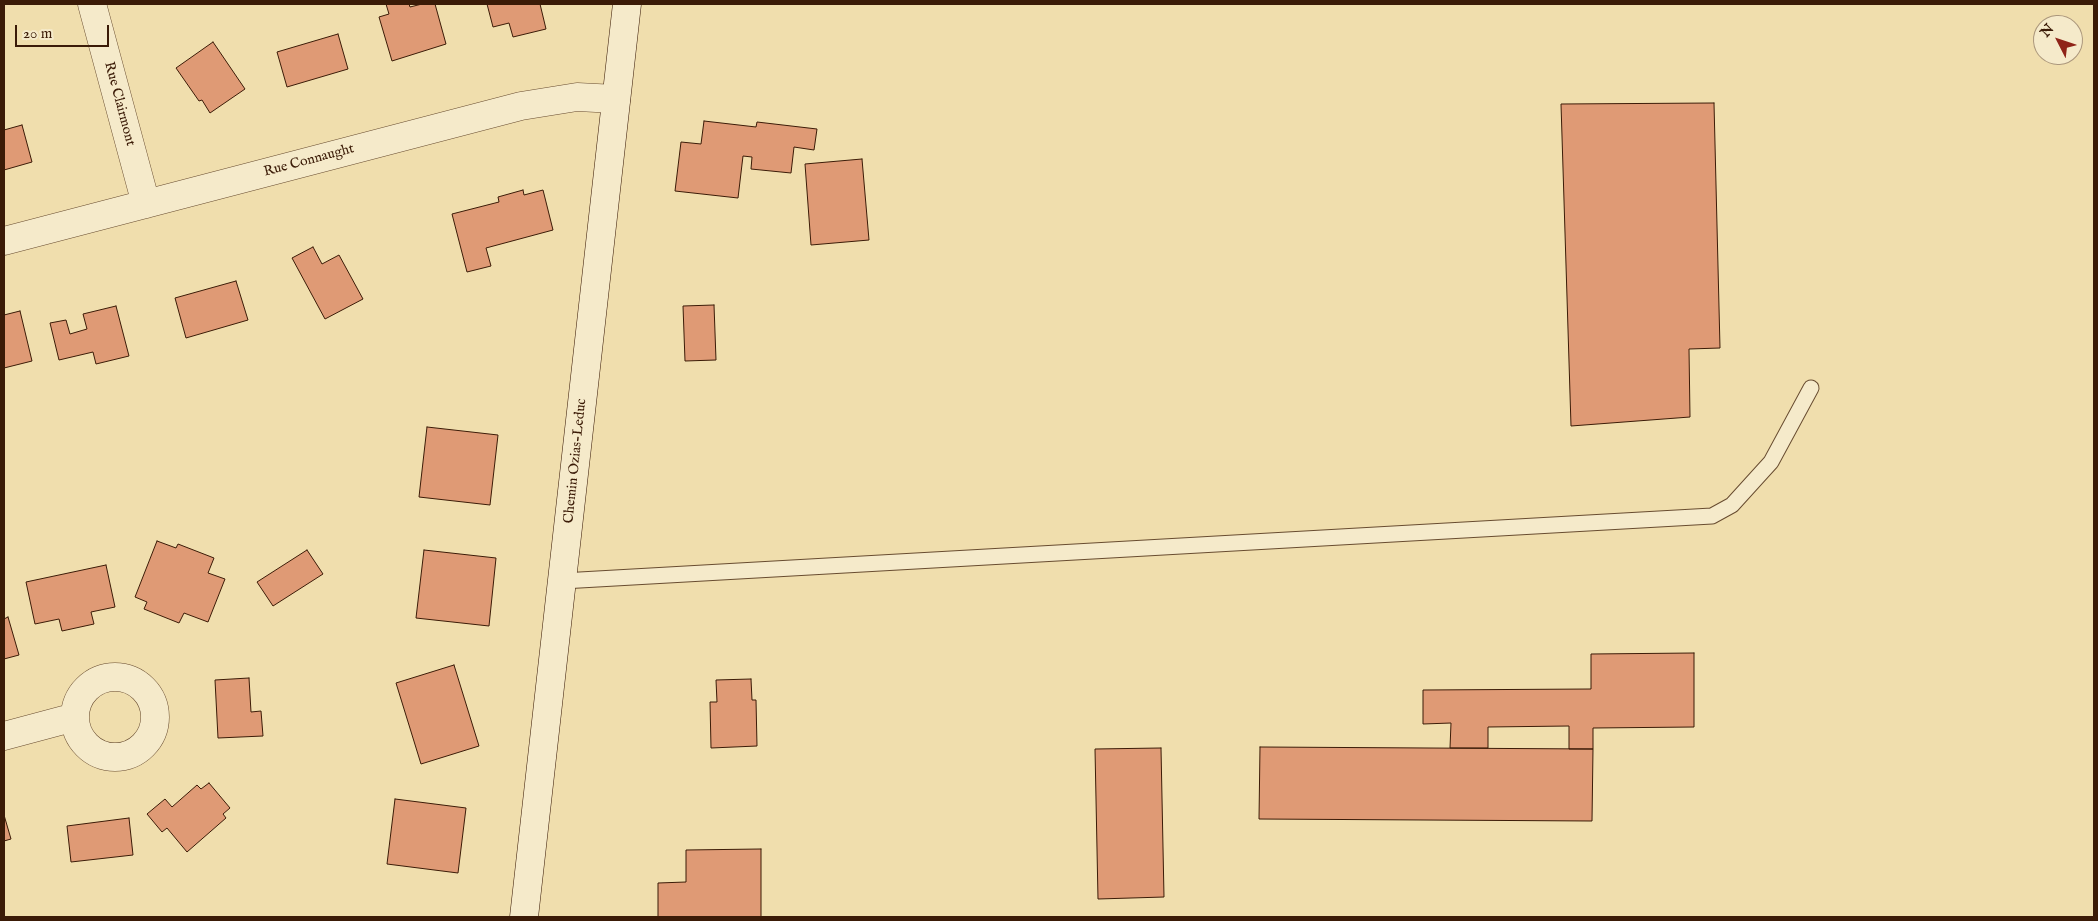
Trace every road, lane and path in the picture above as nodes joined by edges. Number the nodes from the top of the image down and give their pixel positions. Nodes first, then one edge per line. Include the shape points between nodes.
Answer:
1 (92, 4) edge
2 (628, 4) edge
3 (616, 99) junction
4 (146, 204) junction
5 (4, 241) edge
6 (1811, 388) dead end
7 (562, 581) junction
8 (75, 717) dead end
9 (4, 736) edge
10 (524, 917) edge

1 - 4 street, Rue Clairmont
2 - 3 street, Chemin Ozias-Leduc
3 - 4 street, Rue Connaught via 577,98 521,106
3 - 7 street, Chemin Ozias-Leduc
4 - 5 street, Rue Connaught
6 - 7 lane via 1771,462 1732,505 1712,516
7 - 10 street, Chemin Ozias-Leduc
8 - 9 street

